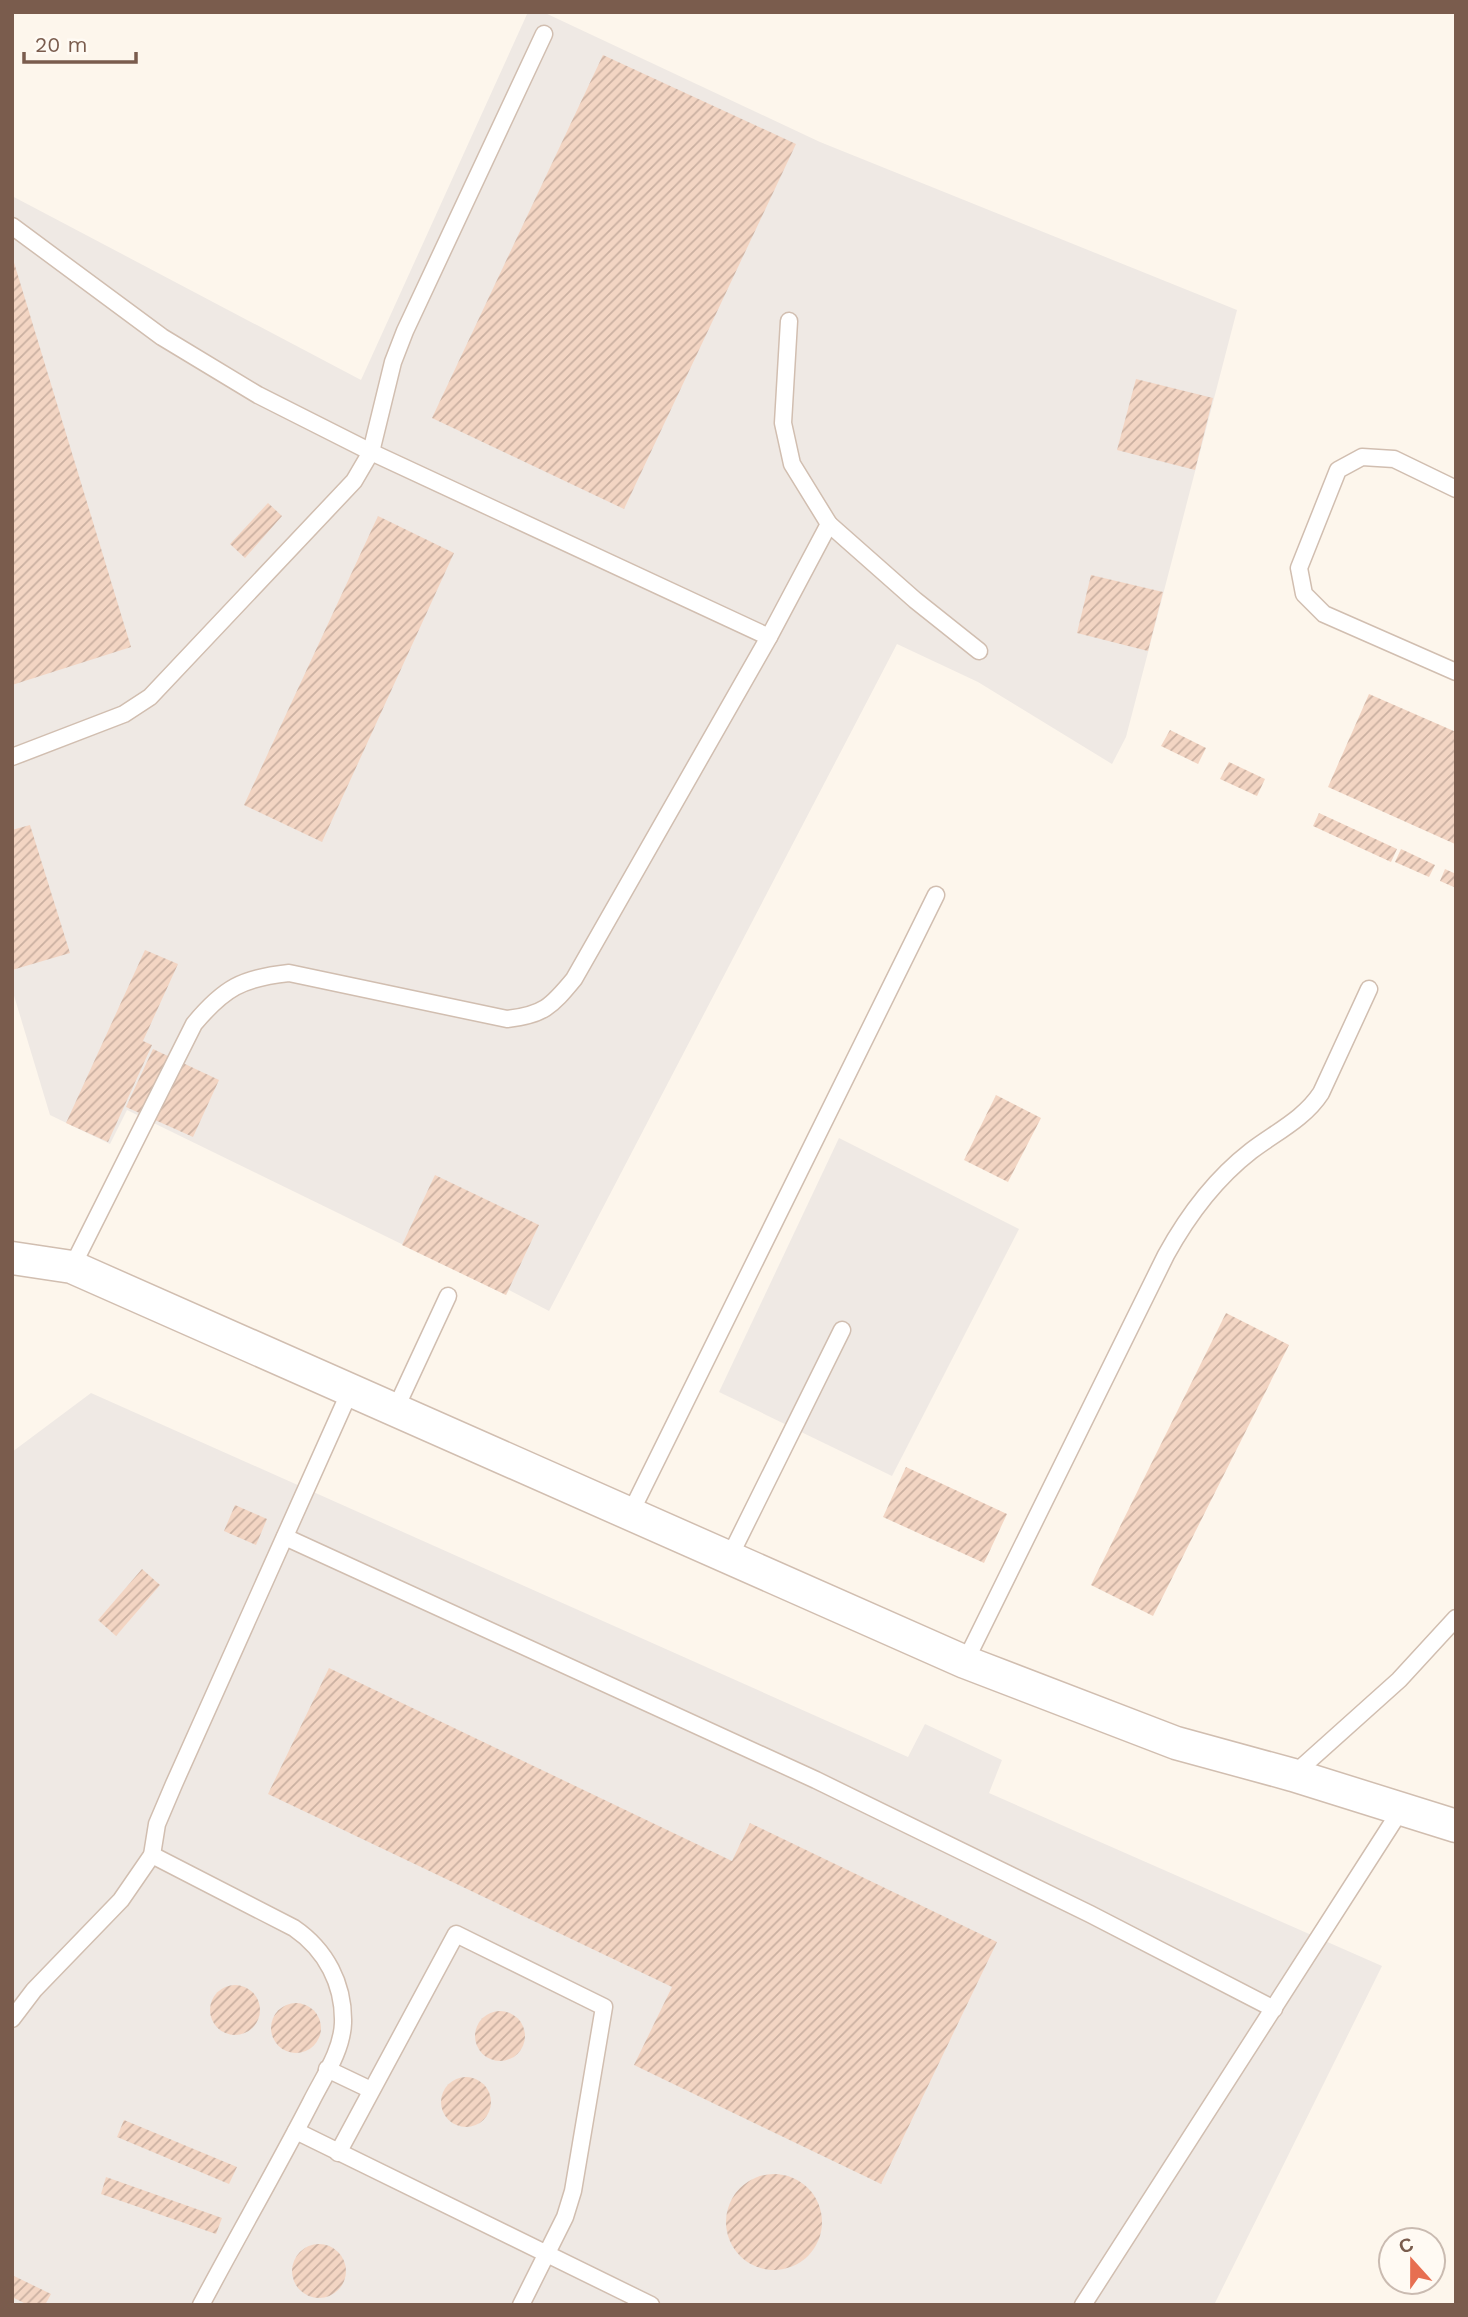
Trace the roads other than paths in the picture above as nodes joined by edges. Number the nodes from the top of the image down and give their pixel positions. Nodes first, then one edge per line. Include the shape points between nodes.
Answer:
1 (544, 34) dead end
2 (12, 226) edge
3 (789, 321) dead end
4 (371, 452) junction
5 (1456, 489) edge
6 (829, 524) junction
7 (769, 637) junction
8 (979, 651) dead end
9 (1456, 672) edge
10 (12, 757) edge
11 (936, 895) dead end
12 (1369, 989) dead end
13 (12, 1258) edge
14 (72, 1267) junction
15 (448, 1296) dead end
16 (842, 1330) dead end
17 (350, 1391) junction
18 (395, 1410) junction
19 (630, 1514) junction
20 (285, 1537) junction
21 (729, 1558) junction
22 (1456, 1618) edge
23 (965, 1662) junction
24 (1293, 1775) junction
25 (1402, 1808) junction
26 (1456, 1826) edge
27 (152, 1855) junction
28 (1273, 2009) junction
29 (12, 2019) edge
30 (327, 2069) junction
31 (372, 2090) junction
32 (296, 2132) junction
33 (338, 2152) junction
34 (547, 2254) junction
35 (201, 2305) edge
36 (521, 2305) edge
37 (651, 2305) edge
38 (1083, 2305) edge

1 - 4 lane via 405,331
2 - 4 lane via 162,337 258,395
3 - 6 lane via 783,423 792,464
4 - 7 lane
4 - 10 lane via 354,481 320,520 150,697 124,714
5 - 9 lane via 1394,459 1362,457 1338,470 1300,568 1304,594 1324,614
6 - 7 lane
6 - 8 lane
7 - 14 lane via 574,979 556,1001 533,1016 507,1019 289,973 233,986 194,1024
11 - 19 lane
12 - 23 lane via 1313,1106 1222,1177 1187,1218
13 - 14 street
14 - 17 street
15 - 18 lane
16 - 21 lane
17 - 18 street
17 - 20 lane
18 - 19 street
19 - 21 street
20 - 27 lane via 174,1784
20 - 28 lane via 816,1780
21 - 23 street
22 - 24 lane via 1399,1680
23 - 24 street via 1176,1743
24 - 25 street
25 - 26 street
25 - 28 lane
27 - 29 lane via 121,1900
27 - 30 lane via 311,1940 326,1959 340,1992 343,2024
28 - 38 lane
30 - 31 lane
30 - 32 lane
31 - 33 lane
31 - 34 lane via 456,1934 604,2007 573,2191
32 - 33 lane
32 - 35 lane
33 - 34 lane
34 - 36 lane
34 - 37 lane

